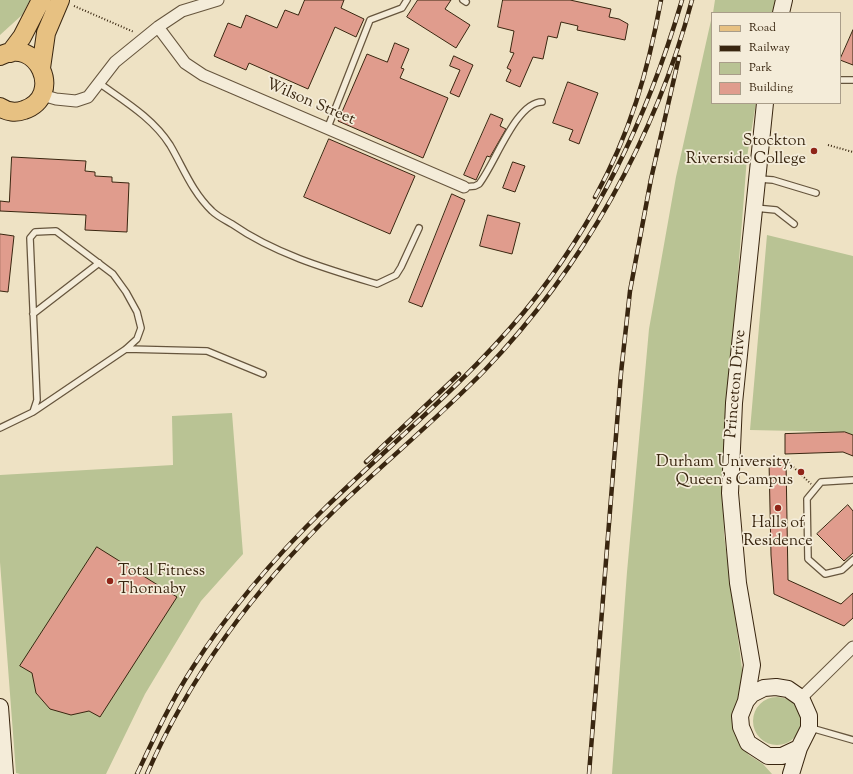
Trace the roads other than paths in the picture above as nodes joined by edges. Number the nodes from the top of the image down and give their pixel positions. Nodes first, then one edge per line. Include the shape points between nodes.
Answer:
1 (42, 0) edge
2 (218, 0) edge
3 (408, 0) edge
4 (784, 0) edge
5 (65, 2) edge
6 (780, 12) edge
7 (158, 27) junction
8 (5, 54) edge
9 (41, 68) junction
10 (841, 80) edge
11 (853, 80) edge
12 (99, 83) junction
13 (42, 95) junction
14 (542, 102) dead end
15 (765, 104) edge
16 (1, 110) edge
17 (328, 127) junction
18 (757, 179) junction
19 (464, 188) joint
20 (816, 193) dead end
21 (753, 208) junction
22 (794, 224) dead end
23 (419, 228) dead end
24 (99, 263) junction
25 (34, 314) junction
26 (126, 350) junction
27 (263, 374) dead end
28 (33, 412) junction
29 (0, 428) edge
30 (853, 480) edge
31 (853, 560) edge
32 (853, 647) edge
33 (752, 665) junction
34 (776, 686) junction
35 (801, 698) junction
36 (746, 701) junction
37 (0, 707) edge
38 (809, 728) junction
39 (853, 740) edge
40 (799, 748) junction
41 (768, 756) junction
42 (5, 774) edge
43 (784, 774) edge
44 (791, 774) edge

1 - 8 main road via 22,37
2 - 7 street via 182,11
3 - 17 lane via 402,8 370,20
4 - 6 street
5 - 9 main road via 46,34
7 - 12 street via 115,62
7 - 17 street, Wilson Street via 185,63 204,75
8 - 9 main road via 28,55 36,60
9 - 13 main road via 44,76
10 - 11 lane
12 - 13 street via 88,97 76,101 56,100
12 - 23 lane via 150,121 169,144 194,190 212,211 252,238 330,270 377,284 399,271
13 - 16 main road via 29,108 12,112
14 - 19 lane via 532,104 520,114 479,184
15 - 18 street, Princeton Drive
17 - 19 street, Wilson Street
18 - 20 lane via 773,180
18 - 21 street, Princeton Drive
21 - 22 lane via 776,210
21 - 33 street, Princeton Drive via 734,403 730,493 738,583
24 - 25 lane
24 - 25 lane via 56,231 35,232 30,238
24 - 26 lane via 114,274 137,312 141,328 137,340
25 - 28 lane via 37,400
26 - 27 lane via 207,351
26 - 28 lane
28 - 29 lane
30 - 31 lane via 821,482 807,499 808,559 824,574 842,570
32 - 35 street
33 - 34 street
33 - 36 street, Princeton Drive
34 - 35 street via 788,689
34 - 36 street via 752,694
35 - 38 street via 809,716
36 - 41 street via 740,716 743,736 755,749
37 - 42 street
38 - 39 lane
38 - 40 street
40 - 41 street via 782,756
40 - 44 street
41 - 43 street

